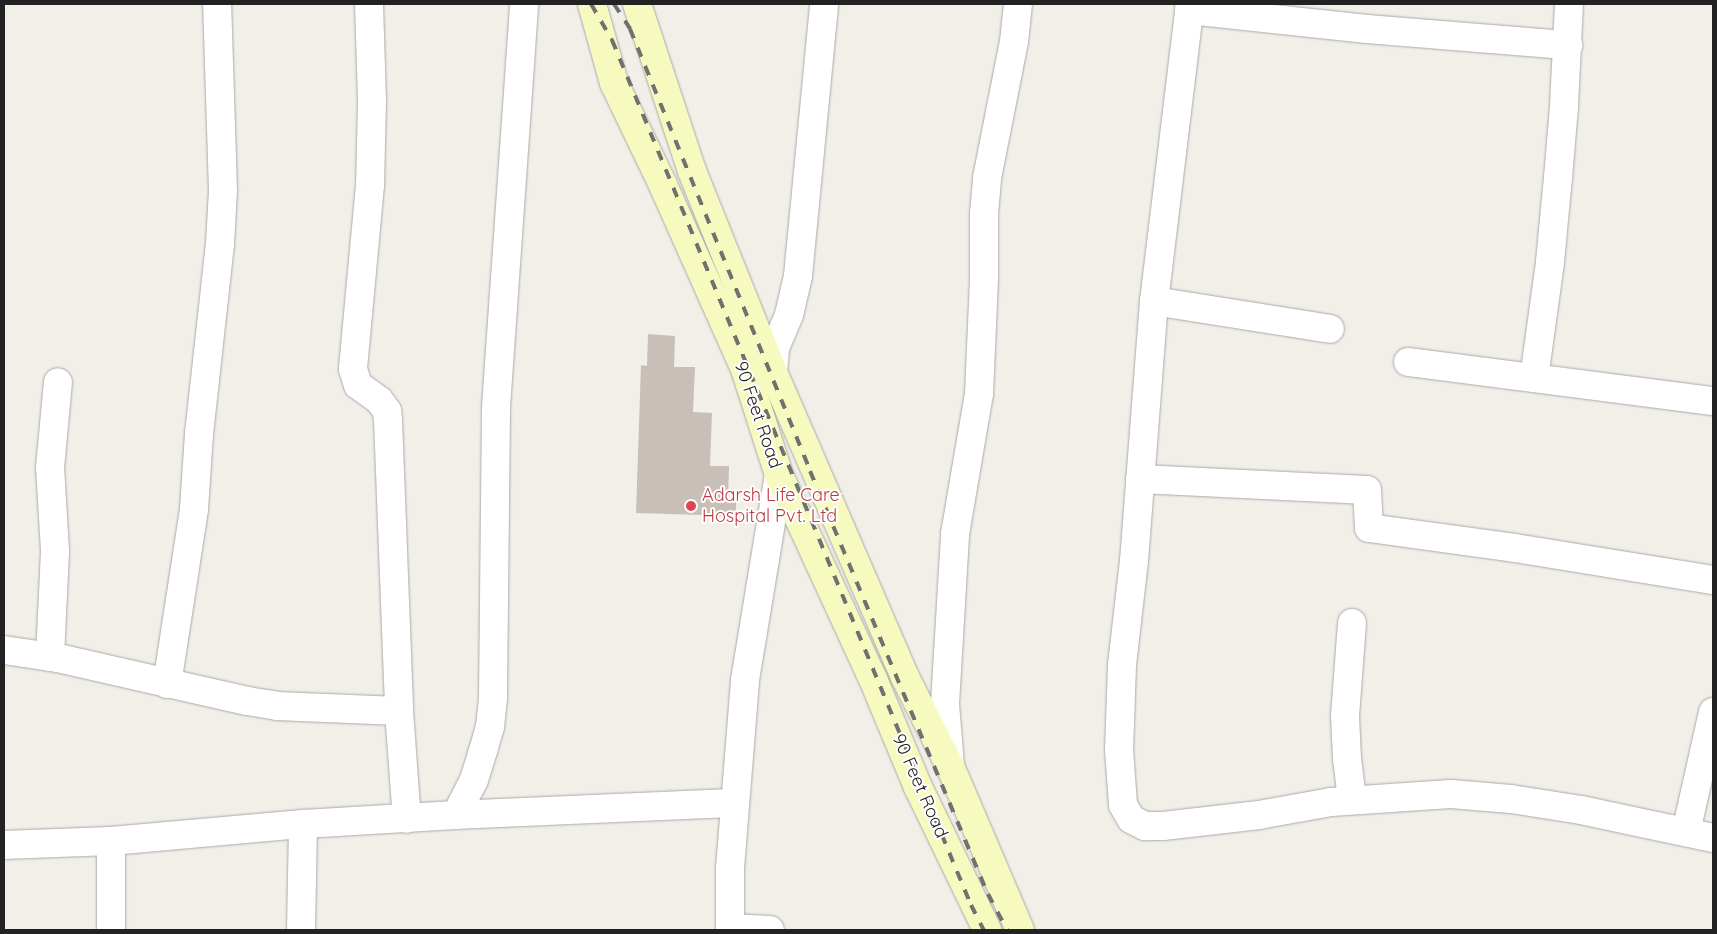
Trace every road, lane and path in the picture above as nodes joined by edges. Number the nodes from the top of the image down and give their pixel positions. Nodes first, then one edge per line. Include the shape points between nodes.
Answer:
1 (217, 4) edge
2 (369, 4) edge
3 (524, 4) edge
4 (592, 4) edge
5 (637, 4) edge
6 (824, 4) edge
7 (1018, 4) edge
8 (1569, 4) edge
9 (1189, 7) edge
10 (1568, 45) junction
11 (1154, 302) junction
12 (1330, 329) dead end
13 (1408, 362) dead end
14 (773, 372) junction
15 (1534, 378) junction
16 (58, 382) dead end
17 (1713, 401) edge
18 (779, 476) junction
19 (1140, 479) junction
20 (1713, 580) edge
21 (1352, 623) dead end
22 (4, 650) edge
23 (50, 657) junction
24 (167, 684) junction
25 (399, 711) junction
26 (1713, 712) edge
27 (950, 766) junction
28 (1352, 800) junction
29 (735, 803) junction
30 (456, 815) junction
31 (407, 819) junction
32 (303, 824) junction
33 (1686, 832) junction
34 (1713, 838) edge
35 (111, 840) junction
36 (4, 845) edge
37 (730, 929) edge
38 (111, 930) edge
39 (301, 930) edge
40 (770, 930) edge
41 (987, 930) edge
42 (1020, 930) edge

1 - 24 street via 223,191 220,244 194,509
2 - 25 street via 370,185 353,368 358,385 379,400 387,411
3 - 30 street via 496,407 492,704 490,727 474,780
4 - 18 main road, 90 Feet Road via 614,83 744,369
5 - 14 main road, 90 Feet Road via 692,171
6 - 14 street via 798,276 789,315 775,348
7 - 27 street via 1014,42 987,178 979,394 955,534 945,704
8 - 10 street
9 - 10 street via 1358,28
9 - 11 street
10 - 15 street via 1550,262
11 - 12 street
11 - 19 street
13 - 15 street
14 - 27 main road, 90 Feet Road via 905,677
15 - 17 street
16 - 23 street via 50,468 55,551
18 - 29 street via 745,680
18 - 41 main road, 90 Feet Road via 873,679 918,787
19 - 20 street via 1367,490 1369,528
19 - 28 street via 1122,665 1119,748 1123,805 1132,819 1145,826 1172,825
21 - 28 street via 1345,716
22 - 23 street
23 - 24 street
24 - 25 street via 277,706
25 - 31 street
26 - 33 street
27 - 42 main road, 90 Feet Road
28 - 33 street via 1451,794 1511,799
29 - 30 street
29 - 37 street
30 - 31 street
31 - 32 street
32 - 35 street
32 - 39 street
33 - 34 street
35 - 36 street
35 - 38 street
37 - 40 street

